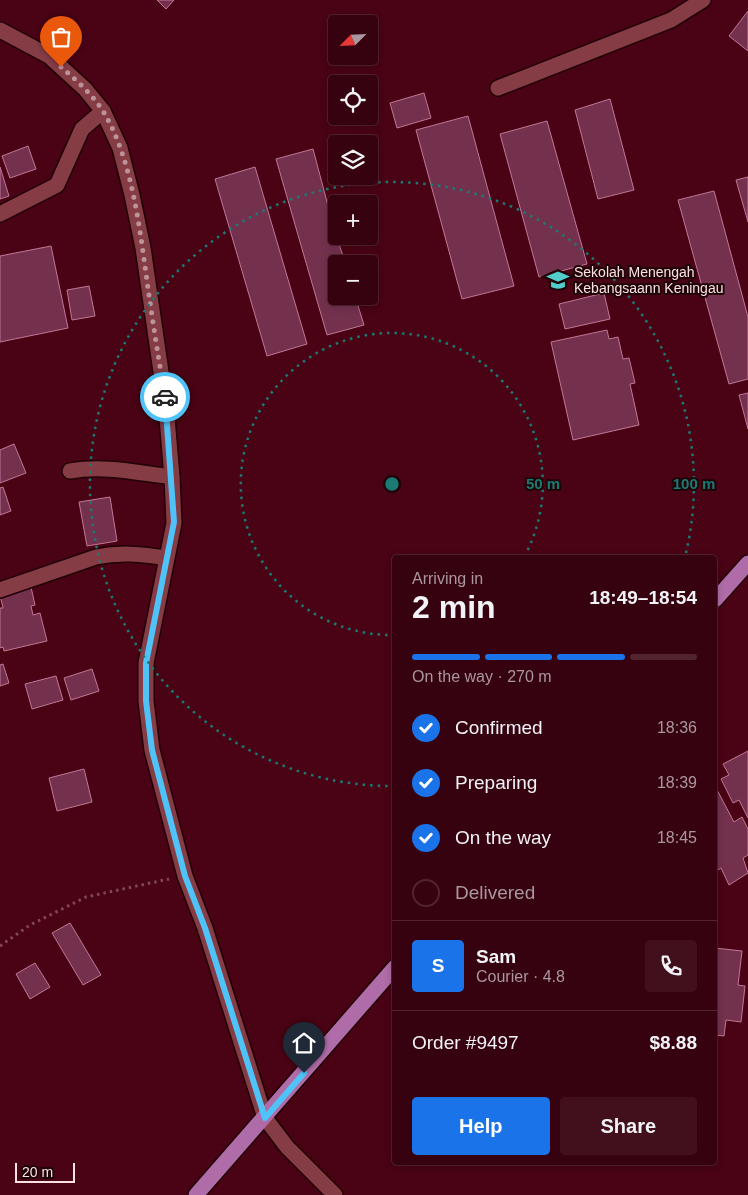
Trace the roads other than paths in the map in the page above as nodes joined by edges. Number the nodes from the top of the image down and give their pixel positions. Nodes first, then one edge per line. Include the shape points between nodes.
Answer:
1 (703, 0) edge
2 (0, 30) edge
3 (498, 88) dead end
4 (103, 111) junction
5 (0, 214) edge
6 (70, 471) dead end
7 (172, 478) junction
8 (166, 558) junction
9 (748, 563) edge
10 (0, 590) edge
11 (717, 598) edge
12 (392, 970) edge
13 (265, 1118) junction
14 (196, 1195) edge
15 (335, 1195) edge

1 - 3 street via 671,20
2 - 4 street via 48,56 85,89
4 - 5 street via 82,129 58,184
4 - 7 street via 120,148 143,248 166,406
6 - 7 street via 104,468
7 - 8 street via 174,522
8 - 10 street via 111,554
8 - 13 street via 146,663 146,701 152,750 185,876 205,928
9 - 11 main road
12 - 13 main road
13 - 14 main road
13 - 15 street via 287,1147

